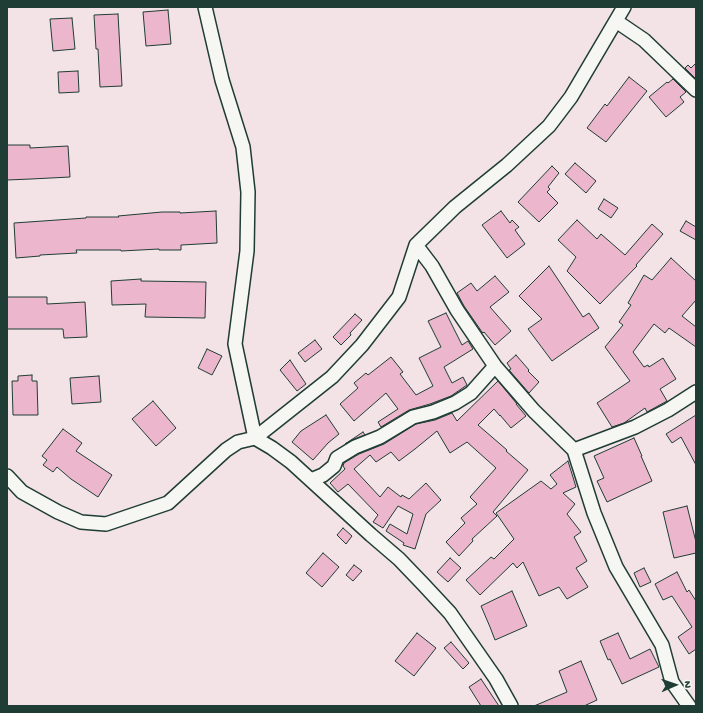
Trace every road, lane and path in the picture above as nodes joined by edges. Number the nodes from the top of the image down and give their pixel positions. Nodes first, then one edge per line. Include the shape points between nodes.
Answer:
1 (205, 7) edge
2 (624, 7) edge
3 (616, 20) junction
4 (696, 90) edge
5 (416, 245) junction
6 (495, 366) junction
7 (696, 392) edge
8 (255, 438) junction
9 (574, 450) junction
10 (7, 476) edge
11 (311, 480) junction
12 (511, 706) edge
13 (690, 706) edge

1 - 8 street via 222,80 243,147 248,192 247,251 235,344
2 - 3 street
3 - 4 street via 644,40
3 - 5 street via 571,97 549,126 507,165 455,207
5 - 6 street
5 - 8 street via 399,297 362,345 332,377
6 - 9 street via 534,412
6 - 11 street via 471,393 455,403 413,417 380,437 355,447 337,458 334,466 323,475
7 - 9 street via 636,428
8 - 10 street via 238,442 226,450 168,502 106,524 81,522 58,512 22,492
8 - 11 street via 291,462
9 - 13 street via 594,513 616,567 662,645 672,682
11 - 12 street via 399,559 450,613 496,679

